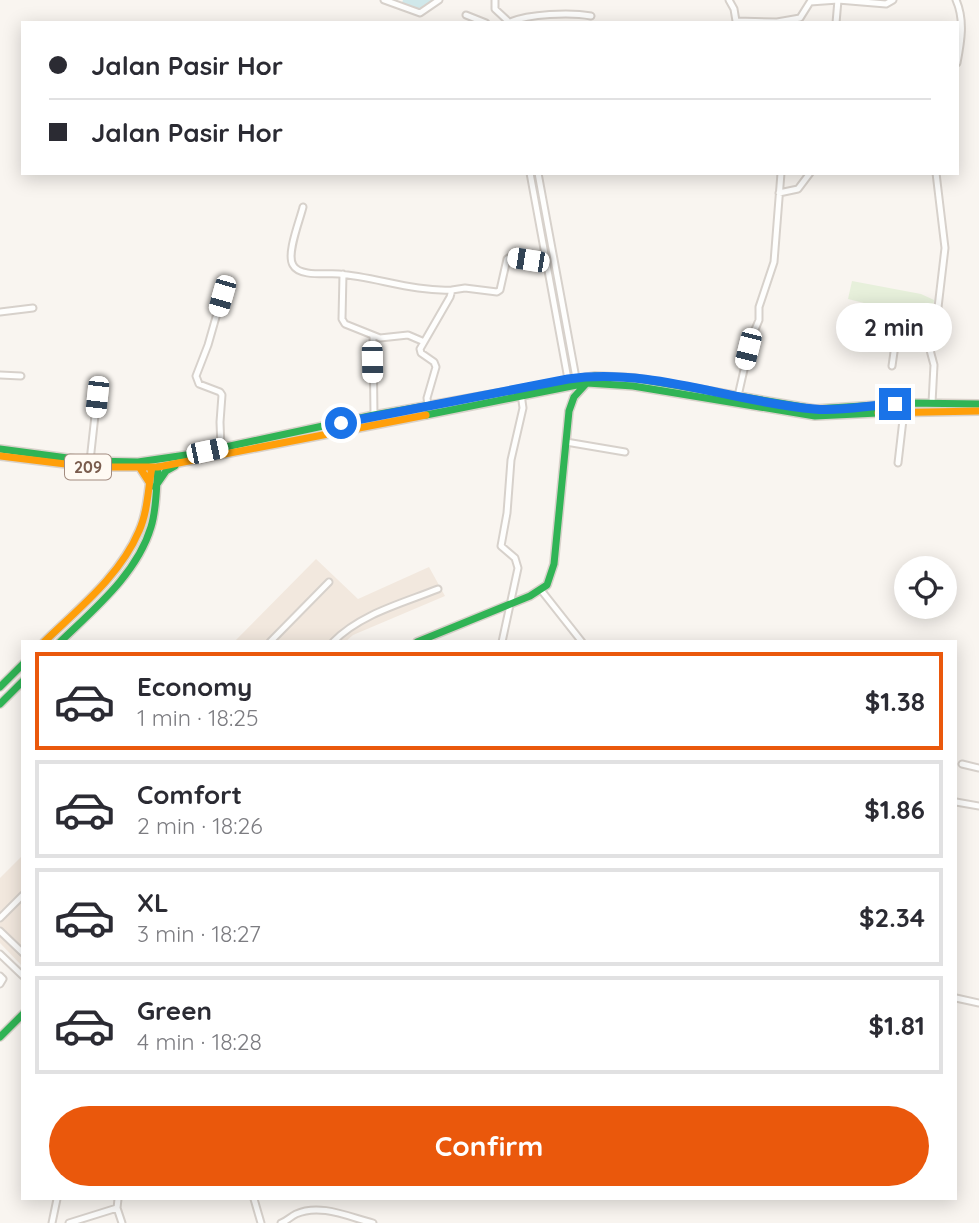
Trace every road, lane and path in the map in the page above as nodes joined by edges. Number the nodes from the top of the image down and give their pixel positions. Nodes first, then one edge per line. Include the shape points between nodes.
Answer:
1 (384, 0) edge
2 (439, 0) edge
3 (495, 0) edge
4 (729, 0) edge
5 (838, 0) edge
6 (893, 0) edge
7 (956, 0) edge
8 (466, 15) dead end
9 (591, 16) dead end
10 (481, 21) edge
11 (509, 21) edge
12 (513, 21) edge
13 (756, 21) edge
14 (783, 21) edge
15 (836, 21) edge
16 (959, 51) edge
17 (530, 175) edge
18 (538, 175) edge
19 (781, 175) edge
20 (808, 175) edge
21 (936, 175) edge
22 (779, 193) junction
23 (303, 207) dead end
24 (547, 263) junction
25 (343, 274) junction
26 (452, 290) junction
27 (222, 296) dead end
28 (33, 308) dead end
29 (0, 312) edge
30 (864, 323) dead end
31 (897, 331) junction
32 (373, 336) junction
33 (932, 338) junction
34 (422, 341) junction
35 (892, 366) dead end
36 (0, 375) edge
37 (21, 376) dead end
38 (572, 378) junction
39 (587, 383) junction
40 (557, 387) junction
41 (521, 394) junction
42 (738, 396) junction
43 (97, 397) dead end
44 (932, 403) junction
45 (979, 404) edge
46 (428, 405) junction
47 (569, 411) junction
48 (904, 411) junction
49 (979, 411) edge
50 (374, 415) junction
51 (566, 442) junction
52 (221, 448) junction
53 (0, 449) edge
54 (625, 452) dead end
55 (0, 456) edge
56 (90, 461) junction
57 (898, 463) dead end
58 (177, 464) junction
59 (155, 467) junction
60 (140, 468) junction
61 (152, 484) junction
62 (329, 582) dead end
63 (438, 589) dead end
64 (541, 590) junction
65 (509, 605) junction
66 (46, 640) edge
67 (62, 640) edge
68 (272, 640) edge
69 (335, 640) edge
70 (422, 640) edge
71 (502, 640) edge
72 (580, 640) edge
73 (21, 666) edge
74 (21, 683) edge
75 (0, 688) edge
76 (0, 704) edge
77 (962, 764) dead end
78 (979, 768) edge
79 (957, 802) edge
80 (979, 806) edge
81 (21, 897) edge
82 (0, 918) edge
83 (0, 931) edge
84 (21, 951) edge
85 (0, 954) edge
86 (21, 974) edge
87 (0, 976) edge
88 (0, 984) edge
89 (957, 998) edge
90 (979, 1003) edge
91 (21, 1016) edge
92 (0, 1037) edge
93 (57, 1200) edge
94 (118, 1200) edge
95 (254, 1200) edge
96 (117, 1209) junction
97 (52, 1223) edge
98 (69, 1223) edge
99 (122, 1223) edge
100 (261, 1223) edge
101 (281, 1223) edge
102 (373, 1223) edge

1 - 2 street via 420,13
3 - 11 street via 495,9
4 - 13 street via 736,20
5 - 6 street via 886,4
5 - 14 street via 810,2 800,18
5 - 15 street
7 - 16 street via 962,32
8 - 10 street
9 - 12 street
17 - 24 street
18 - 38 street
19 - 22 street
20 - 22 street via 798,189
21 - 33 street via 945,248
22 - 42 street via 774,262
23 - 25 street via 290,257 293,265 299,271
24 - 26 street via 510,257 497,292
24 - 38 street
25 - 26 street
25 - 32 street via 344,321
26 - 34 street
27 - 52 street via 196,376 199,384 222,395
28 - 29 street
30 - 31 street
31 - 33 street
31 - 35 street
32 - 34 street via 408,335
32 - 50 street
33 - 44 street
34 - 46 street via 421,353 436,367
36 - 37 street
38 - 42 main road, 209 via 634,378
38 - 46 main road, 209
39 - 40 main road, 209
39 - 47 main road
39 - 48 main road, 209 via 633,386 815,416
40 - 41 main road, 209
40 - 47 main road via 567,395
41 - 58 main road, 209
41 - 65 street via 523,408 510,460 508,513 501,546 515,558 518,568
42 - 44 main road, 209 via 815,410
43 - 56 street
44 - 45 main road, 209
46 - 50 main road, 209
47 - 51 main road
48 - 49 main road, 209
48 - 57 street
50 - 52 main road, 209
51 - 54 street
51 - 64 main road via 553,572
52 - 56 main road, 209 via 138,462
53 - 56 main road, 209
55 - 60 main road, 209
58 - 59 main road, 209
58 - 61 main road
59 - 60 main road, 209
59 - 61 main road
60 - 61 main road
61 - 66 main road via 127,552
61 - 67 main road via 152,525 142,548 118,581
62 - 68 street
63 - 69 street via 363,620
64 - 65 main road
64 - 72 street
65 - 70 main road
65 - 71 street
73 - 75 main road
74 - 76 main road
77 - 78 street
79 - 80 street
81 - 82 street
83 - 84 street
85 - 86 street
87 - 88 street
89 - 90 street
91 - 92 main road
93 - 97 street
94 - 96 street
95 - 100 street
96 - 98 street
96 - 99 street
101 - 102 street via 312,1211

